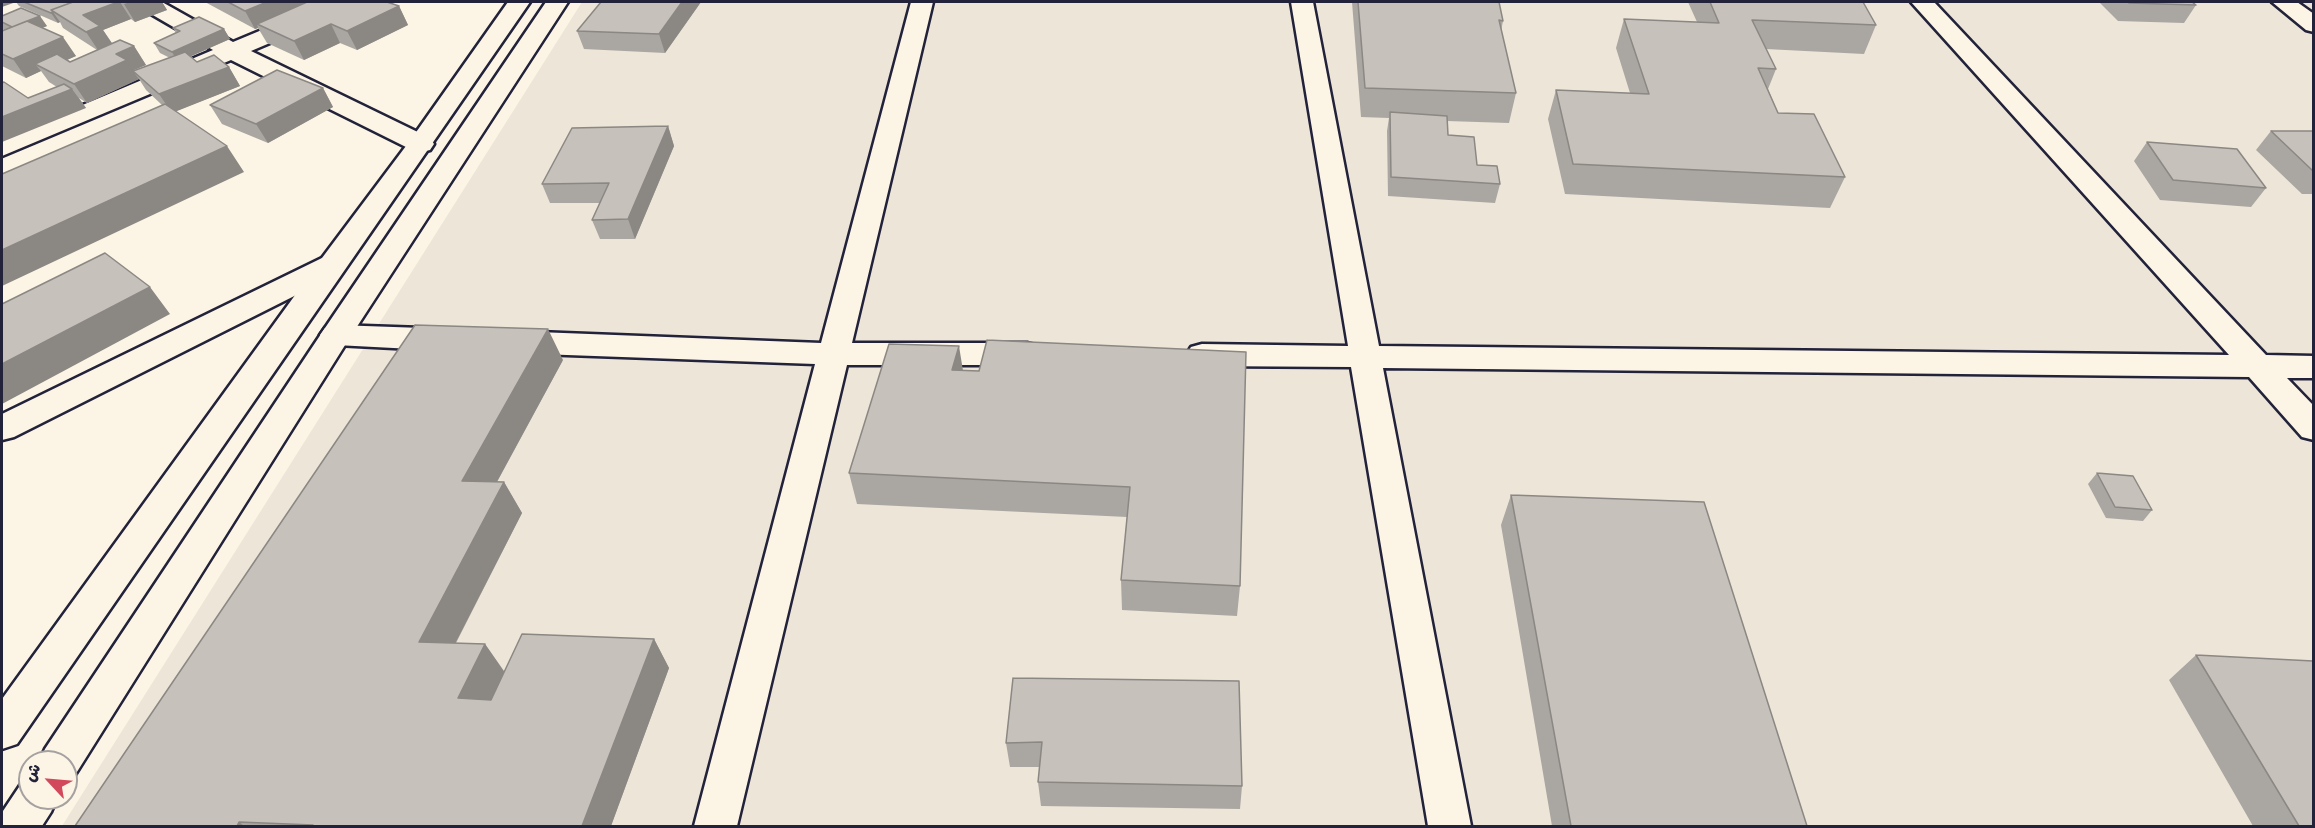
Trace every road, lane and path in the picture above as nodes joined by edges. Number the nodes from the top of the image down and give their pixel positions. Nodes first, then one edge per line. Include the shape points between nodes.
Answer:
1 (147, 2) edge
2 (347, 2) edge
3 (519, 2) edge
4 (557, 2) edge
5 (922, 2) edge
6 (1302, 2) edge
7 (1922, 2) edge
8 (2283, 2) edge
9 (2313, 25) edge
10 (232, 51) junction
11 (421, 144) junction
12 (2, 148) edge
13 (332, 265) junction
14 (336, 335) junction
15 (832, 354) junction
16 (1057, 354) edge
17 (1176, 355) edge
18 (1366, 355) junction
19 (2260, 367) junction
20 (2313, 367) edge
21 (2, 428) edge
22 (2313, 428) edge
23 (2, 731) edge
24 (68, 750) edge
25 (28, 810) edge
26 (18, 826) edge
27 (715, 826) edge
28 (1449, 826) edge

1 - 10 street
2 - 10 street
3 - 11 street
4 - 14 street
5 - 15 street
6 - 18 street
7 - 19 street
8 - 9 street
10 - 11 street
10 - 12 street
11 - 13 street
13 - 21 street
13 - 23 street
14 - 15 street
14 - 24 street
15 - 16 street
15 - 27 street
17 - 18 street
18 - 19 street
18 - 28 street
19 - 20 street
19 - 22 street
25 - 26 street

